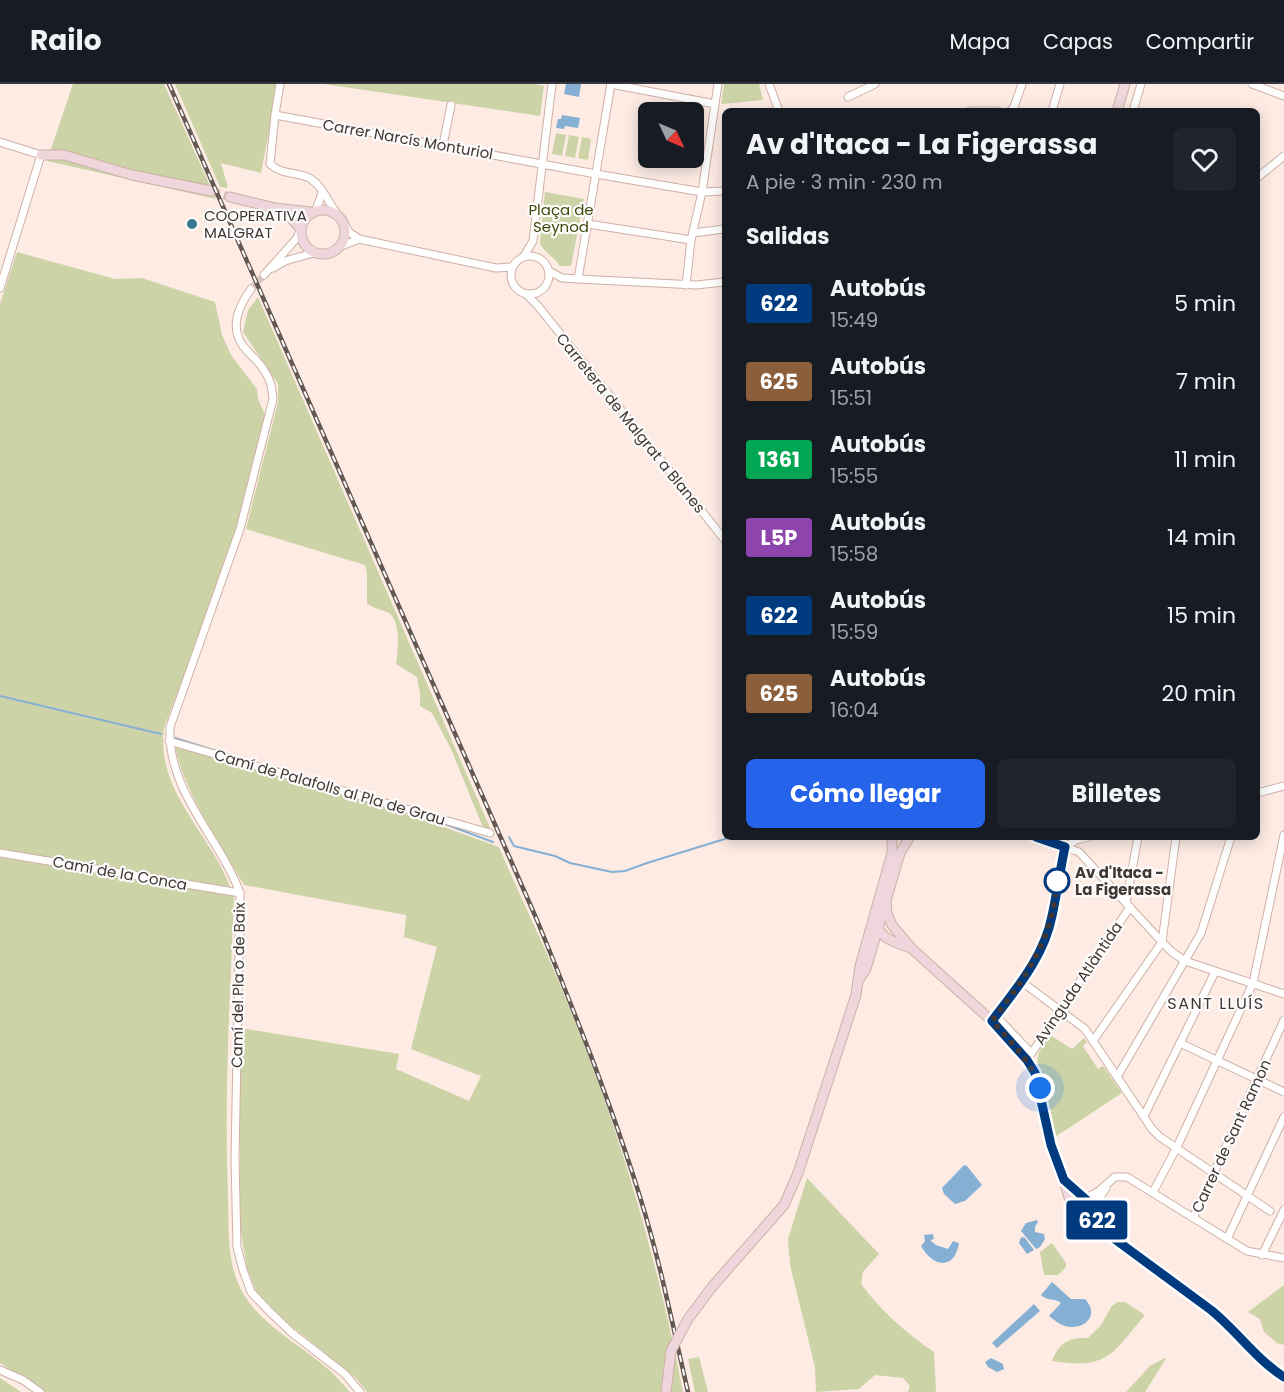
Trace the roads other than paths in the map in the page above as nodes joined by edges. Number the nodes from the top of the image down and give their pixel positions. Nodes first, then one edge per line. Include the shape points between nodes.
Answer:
1 (280, 84) edge
2 (552, 84) edge
3 (611, 84) edge
4 (718, 84) edge
5 (769, 84) edge
6 (875, 84) edge
7 (1022, 84) edge
8 (1060, 84) edge
9 (1125, 84) edge
10 (1141, 84) edge
11 (1252, 84) edge
12 (1267, 87) edge
13 (1284, 96) edge
14 (848, 97) dead end
15 (715, 104) junction
16 (451, 105) dead end
17 (778, 108) edge
18 (1013, 108) edge
19 (1053, 108) edge
20 (1118, 108) edge
21 (1134, 108) edge
22 (275, 115) junction
23 (0, 142) edge
24 (443, 145) junction
25 (40, 155) junction
26 (1284, 156) edge
27 (542, 164) junction
28 (596, 174) junction
29 (1260, 176) edge
30 (211, 191) tunnel mouth
31 (722, 191) edge
32 (702, 192) junction
33 (322, 193) junction
34 (230, 197) tunnel mouth
35 (275, 208) junction
36 (313, 211) junction
37 (341, 219) junction
38 (588, 224) junction
39 (300, 229) junction
40 (722, 230) edge
41 (692, 237) junction
42 (359, 239) junction
43 (533, 241) junction
44 (339, 247) junction
45 (313, 253) junction
46 (524, 256) junction
47 (538, 257) junction
48 (513, 267) junction
49 (496, 268) junction
50 (549, 271) junction
51 (511, 278) junction
52 (562, 278) junction
53 (578, 279) junction
54 (722, 282) edge
55 (547, 284) junction
56 (686, 285) junction
57 (0, 288) edge
58 (251, 289) tunnel mouth
59 (541, 291) junction
60 (526, 294) junction
61 (538, 306) junction
62 (722, 536) edge
63 (169, 741) junction
64 (1284, 786) edge
65 (1260, 792) edge
66 (490, 833) dead end
67 (1284, 835) edge
68 (892, 840) edge
69 (908, 840) edge
70 (1045, 840) edge
71 (1081, 840) edge
72 (1138, 840) edge
73 (1176, 840) edge
74 (1230, 840) edge
75 (1065, 847) junction
76 (0, 853) edge
77 (240, 893) junction
78 (884, 896) junction
79 (1128, 905) junction
80 (891, 925) junction
81 (878, 928) junction
82 (892, 941) junction
83 (1162, 942) junction
84 (911, 948) junction
85 (871, 953) junction
86 (1185, 961) junction
87 (861, 963) junction
88 (1215, 972) junction
89 (859, 981) junction
90 (1022, 982) junction
91 (1253, 983) junction
92 (1284, 994) edge
93 (1059, 1009) junction
94 (994, 1018) junction
95 (1284, 1020) edge
96 (1093, 1041) junction
97 (1180, 1043) junction
98 (1029, 1056) junction
99 (1217, 1060) junction
100 (1118, 1077) junction
101 (1257, 1079) junction
102 (1284, 1092) edge
103 (1144, 1116) junction
104 (1284, 1117) edge
105 (1177, 1147) junction
106 (1214, 1172) junction
107 (1064, 1180) junction
108 (1109, 1183) junction
109 (1153, 1192) junction
110 (1248, 1196) junction
111 (1084, 1199) junction
112 (1071, 1205) junction
113 (1092, 1210) junction
114 (1284, 1210) edge
115 (1270, 1211) dead end
116 (1193, 1218) junction
117 (1081, 1219) junction
118 (1282, 1219) edge
119 (1101, 1229) junction
120 (1227, 1239) junction
121 (1262, 1256) junction
122 (1284, 1258) edge
123 (0, 1370) edge
124 (1284, 1377) edge
125 (40, 1392) edge
126 (360, 1392) edge
127 (666, 1392) edge

1 - 22 street
2 - 27 street
3 - 15 street
3 - 28 street
4 - 15 street
5 - 17 street
6 - 14 street
7 - 18 street
8 - 19 street
9 - 20 street
10 - 21 street
11 - 12 street
12 - 13 street
15 - 32 street
16 - 24 street
22 - 24 street, Carrer Narcís Monturiol
22 - 33 street via 270,164 281,172 307,177
23 - 25 street
24 - 27 street, Carrer Narcís Monturiol
25 - 30 street via 64,155 132,175
25 - 57 street
26 - 29 street
27 - 28 street, Carrer Narcís Monturiol
27 - 43 street
28 - 32 street, Carrer Narcís Monturiol
28 - 38 street
31 - 32 street, Carrer Narcís Monturiol
32 - 41 street
33 - 36 street
33 - 37 street
34 - 35 street
35 - 36 street
35 - 39 street
36 - 37 street via 327,210
36 - 39 street
37 - 42 street
37 - 44 street via 345,231
38 - 41 street
38 - 53 street
39 - 45 street via 303,244
39 - 45 street via 297,238 266,273 285,261
40 - 41 street
41 - 56 street
42 - 44 street
42 - 49 street
43 - 46 street
43 - 47 street
44 - 45 street via 328,254
46 - 47 street
46 - 48 street
47 - 50 street
48 - 49 street
48 - 51 street
49 - 51 street
50 - 52 street
50 - 55 street
51 - 60 street via 516,288
52 - 53 street
52 - 55 street
53 - 56 street
54 - 56 street
55 - 59 street
58 - 63 street, Camí del Pla o de Baix via 238,309 237,331 244,348 265,371 273,399 240,529 170,728
59 - 60 street
59 - 61 street
60 - 61 street, Carretera de Malgrat a Blanes
61 - 62 street, Carretera de Malgrat a Blanes
63 - 66 street, Camí de Palafolls al Pla de Grau
63 - 77 street, Camí del Pla o de Baix via 177,777 189,804 234,876
64 - 65 street
67 - 91 street
68 - 78 street
69 - 78 street
70 - 75 street
71 - 75 street
72 - 79 street
73 - 83 street
74 - 86 street via 1201,933
75 - 79 street via 1079,852
75 - 90 street via 1052,918
76 - 77 street, Camí de la Conca
77 - 126 street, Camí del Pla o de Baix via 237,1247 251,1292 292,1333 345,1374
78 - 80 street
78 - 81 street
78 - 87 street
79 - 83 street
79 - 93 street, Avinguda Atlàntida
80 - 81 street
80 - 84 street
81 - 82 street
81 - 85 street
81 - 87 street
82 - 84 street
82 - 85 street via 878,944
83 - 86 street
83 - 96 street
84 - 94 street
85 - 89 street
86 - 88 street
86 - 100 street
87 - 89 street
88 - 91 street
88 - 97 street
89 - 127 street, bridge via 798,1173 784,1204 688,1319 671,1351
90 - 93 street
90 - 94 street
91 - 92 street
91 - 99 street
93 - 96 street via 1085,1029
93 - 98 street, Avinguda Atlàntida
94 - 98 street
95 - 101 street, Carrer de Sant Ramon
96 - 100 street
97 - 99 street
97 - 103 street
98 - 107 street via 1051,1145
99 - 101 street
99 - 105 street
100 - 103 street
101 - 102 street
101 - 106 street, Carrer de Sant Ramon
103 - 105 street via 1160,1137
104 - 110 street
105 - 106 street
105 - 109 street
106 - 110 street
106 - 116 street, Carrer de Sant Ramon
107 - 111 street
107 - 112 street
108 - 109 street via 1115,1177 1127,1177
108 - 111 street
108 - 113 street
109 - 116 street
110 - 115 street
110 - 120 street
111 - 112 street
111 - 113 street
112 - 117 street via 1074,1215
113 - 117 street via 1087,1218
113 - 119 street
114 - 118 street
116 - 120 street
117 - 119 street
118 - 121 street
119 - 124 street via 1229,1324
120 - 121 street
121 - 122 street
123 - 125 street

